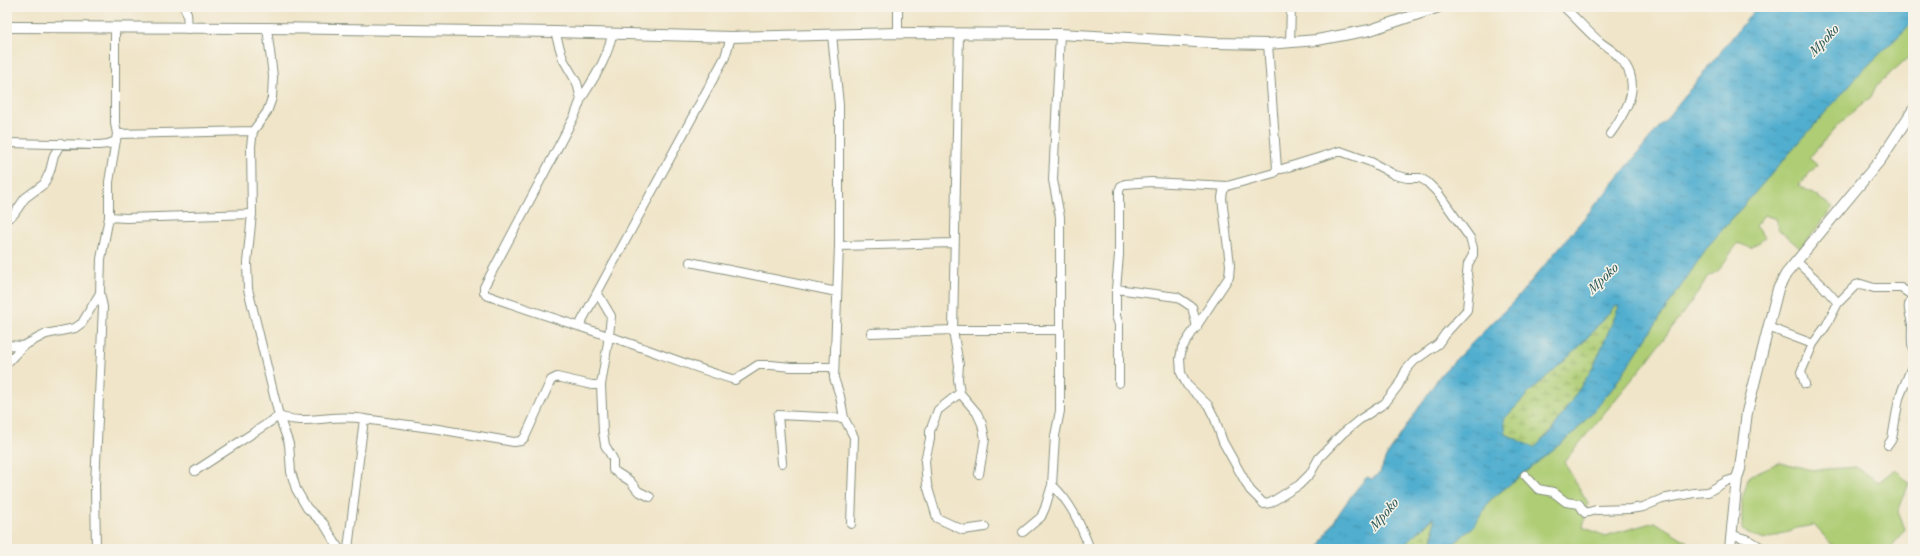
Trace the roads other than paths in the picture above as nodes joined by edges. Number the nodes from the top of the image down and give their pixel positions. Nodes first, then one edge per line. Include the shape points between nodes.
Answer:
1 (184, 7) edge
2 (898, 7) edge
3 (1291, 7) edge
4 (1564, 7) edge
5 (1436, 8) edge
6 (7, 27) edge
7 (115, 28) junction
8 (267, 28) junction
9 (188, 29) junction
10 (555, 32) junction
11 (898, 33) junction
12 (959, 33) junction
13 (612, 34) junction
14 (1060, 34) junction
15 (832, 35) junction
16 (731, 37) junction
17 (1290, 43) junction
18 (1268, 44) junction
19 (581, 99) junction
20 (1913, 110) edge
21 (253, 131) junction
22 (1610, 134) dead end
23 (116, 137) junction
24 (7, 143) edge
25 (61, 143) junction
26 (1277, 169) junction
27 (1228, 186) junction
28 (252, 214) junction
29 (109, 217) junction
30 (7, 219) edge
31 (954, 243) junction
32 (839, 246) junction
33 (690, 262) dead end
34 (1797, 262) junction
35 (1116, 289) junction
36 (837, 292) junction
37 (100, 293) junction
38 (598, 294) junction
39 (1913, 297) edge
40 (1838, 303) junction
41 (579, 326) junction
42 (1197, 327) junction
43 (1768, 327) junction
44 (953, 330) junction
45 (1060, 330) junction
46 (871, 333) dead end
47 (609, 336) junction
48 (1813, 344) junction
49 (7, 345) edge
50 (23, 346) junction
51 (1913, 349) edge
52 (7, 363) edge
53 (1913, 364) edge
54 (834, 367) junction
55 (1119, 383) dead end
56 (1805, 384) dead end
57 (601, 385) junction
58 (960, 393) junction
59 (279, 416) junction
60 (844, 418) junction
61 (364, 420) junction
62 (1888, 445) dead end
63 (782, 463) dead end
64 (195, 471) dead end
65 (979, 474) dead end
66 (1524, 475) dead end
67 (1737, 478) junction
68 (1052, 485) junction
69 (650, 497) dead end
70 (851, 524) dead end
71 (985, 527) dead end
72 (1023, 532) dead end
73 (1733, 535) junction
74 (96, 549) edge
75 (339, 549) edge
76 (348, 549) edge
77 (1090, 549) edge
78 (1730, 549) edge
79 (1764, 549) edge

1 - 9 street
2 - 11 street
3 - 17 street
4 - 22 street via 1618,56 1632,79 1632,92 1625,114
5 - 17 street via 1370,30
6 - 7 street
7 - 9 street
7 - 23 street
8 - 9 street
8 - 10 street
8 - 21 street via 273,76 272,98 267,112
10 - 13 street
10 - 19 street via 563,59 577,84
11 - 12 street
11 - 15 street
12 - 14 street
12 - 31 street
13 - 16 street
13 - 19 street via 606,57
14 - 18 street
14 - 45 street via 1053,180 1060,217
15 - 16 street
15 - 32 street via 839,105
16 - 38 street via 724,57
17 - 18 street
18 - 26 street
19 - 41 street via 575,115 484,287 486,294 537,314
20 - 34 street via 1881,159
21 - 23 street
21 - 28 street
23 - 25 street via 108,144
23 - 29 street via 109,182
24 - 25 street
25 - 30 street via 44,184 25,198 14,214
26 - 27 street via 1274,174
26 - 42 street via 1340,151 1371,162 1395,175 1420,178 1427,182 1438,193 1470,238 1473,255 1468,264 1466,310 1438,344 1406,370 1385,403 1342,434 1319,458 1310,474 1299,485 1270,504 1264,504 1250,490 1223,442 1208,405 1187,385 1182,373 1182,348
27 - 35 street via 1151,182 1121,186
27 - 42 street via 1223,191 1222,198 1230,265 1229,277
28 - 29 street
28 - 59 street via 247,264 248,289
29 - 37 street via 101,259
31 - 32 street
31 - 44 street
32 - 36 street
33 - 36 street
34 - 40 street
34 - 43 street via 1786,274 1778,289
35 - 42 street via 1177,297 1192,307
35 - 55 street
36 - 54 street
37 - 50 street via 82,323 75,328 46,334
37 - 74 street via 103,307 95,485
38 - 41 street
38 - 47 street via 611,316
39 - 40 street via 1900,288 1874,288 1861,284 1856,285
39 - 51 street via 1908,308
40 - 48 street
41 - 47 street
43 - 48 street
43 - 67 street via 1747,412
44 - 45 street
44 - 46 street
44 - 58 street via 959,365
45 - 68 street via 1060,412 1054,436
47 - 54 street via 735,380 758,365
47 - 57 street
48 - 56 street via 1801,372
49 - 50 street
50 - 52 street
53 - 62 street via 1899,398 1892,439
54 - 60 street via 834,378
57 - 61 street via 557,376 551,380 521,441
57 - 69 street via 603,432 605,445 613,459 613,470
58 - 65 street via 977,413 982,424 985,439
58 - 71 street via 938,410 932,426 925,461 927,485 937,518 963,530
59 - 61 street via 289,420 336,417
59 - 64 street
59 - 75 street via 289,444 291,472 296,489 307,508 324,524
60 - 63 street via 778,415
60 - 70 street via 854,437
61 - 76 street
66 - 67 street via 1538,489 1553,492 1566,502 1579,504 1585,513 1596,510 1630,510 1662,499 1708,492
67 - 73 street
68 - 72 street via 1041,517
68 - 77 street via 1061,493 1075,515
73 - 78 street
73 - 79 street via 1749,540

